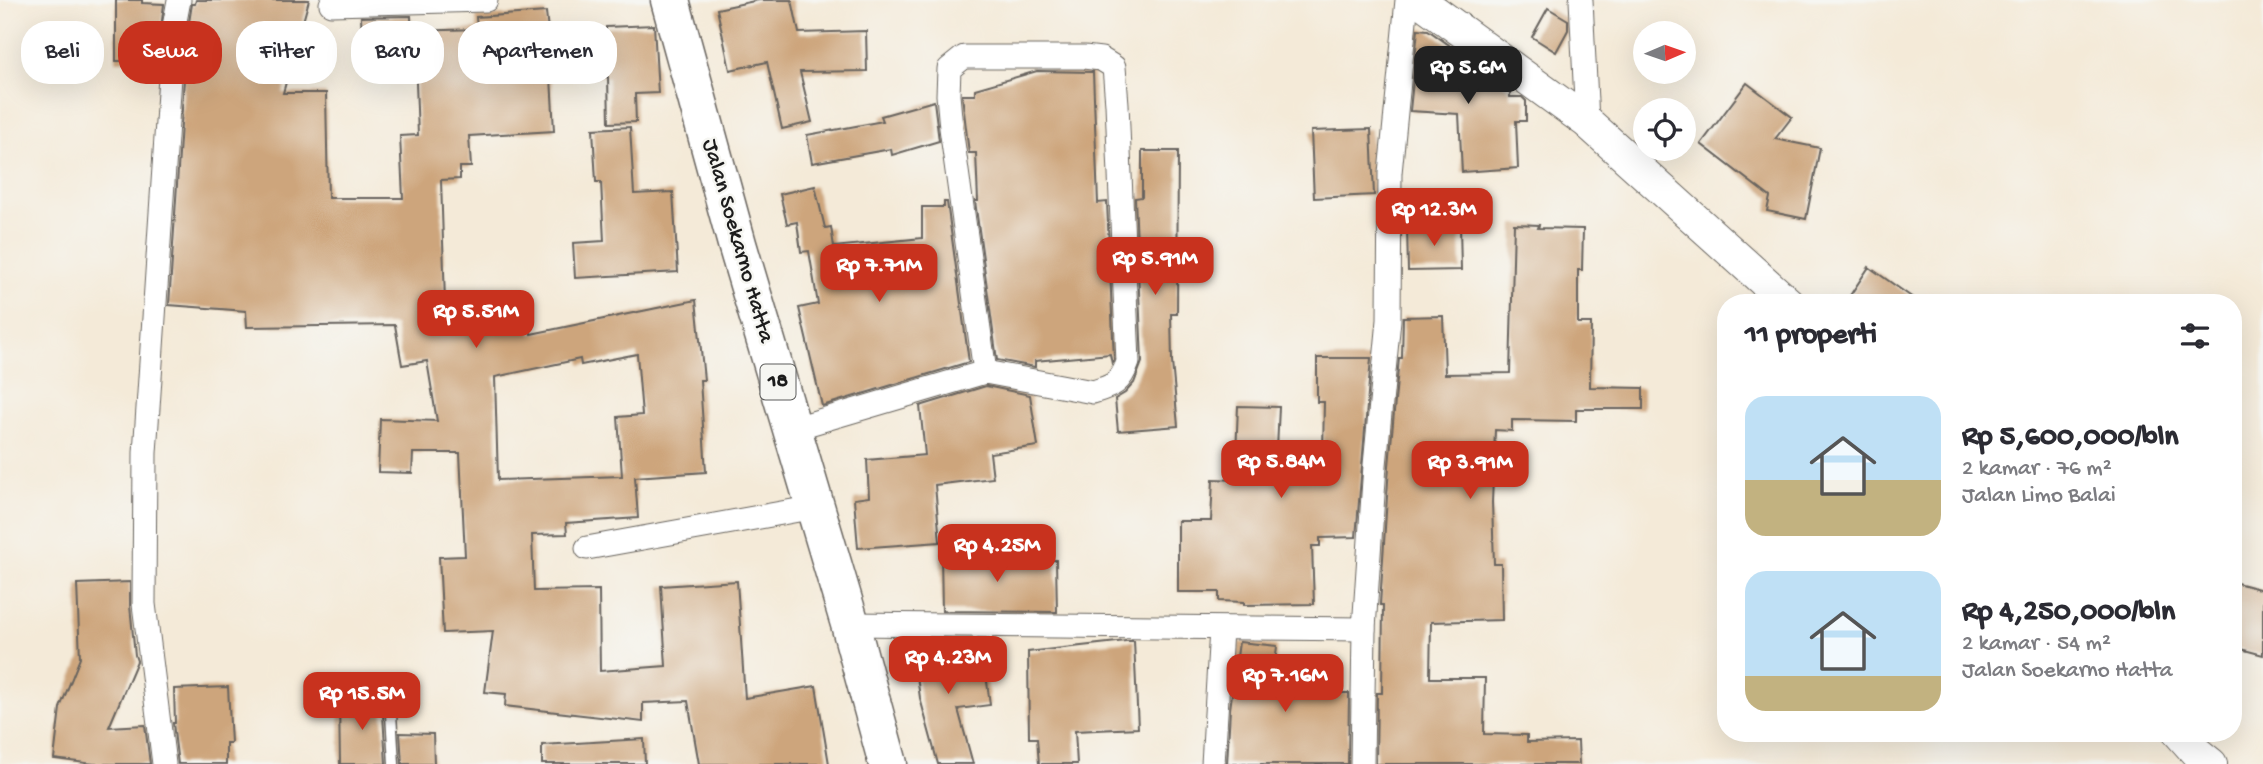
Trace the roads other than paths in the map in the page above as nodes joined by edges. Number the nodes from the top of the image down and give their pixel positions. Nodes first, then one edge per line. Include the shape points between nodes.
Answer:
1 (179, 0) edge
2 (485, 0) edge
3 (670, 0) edge
4 (1406, 0) edge
5 (1419, 0) edge
6 (1581, 0) edge
7 (331, 4) dead end
8 (1587, 122) junction
9 (1778, 294) edge
10 (985, 372) junction
11 (792, 429) junction
12 (815, 507) junction
13 (587, 548) dead end
14 (850, 624) junction
15 (1221, 629) junction
16 (1364, 629) junction
17 (390, 696) dead end
18 (2187, 742) edge
19 (164, 764) edge
20 (394, 764) edge
21 (888, 764) edge
22 (1213, 764) edge
23 (1362, 764) edge
24 (2211, 764) edge

1 - 19 street via 173,32 145,453 144,604
2 - 7 street
3 - 11 highway, Jalan Soekarno Hatta / 18
4 - 16 street via 1390,173 1389,320
5 - 8 street
6 - 8 street
8 - 9 street
10 - 10 street via 1093,392 1123,378 1128,362 1117,104 1114,67 1101,59 964,57 949,69 951,128
10 - 11 street
11 - 12 highway, Jalan Soekarno Hatta / 18
12 - 13 street
12 - 14 highway, Jalan Soekarno Hatta / 18
14 - 15 street
14 - 21 highway, Jalan Soekarno Hatta / 18
15 - 16 street
15 - 22 street
16 - 23 street
17 - 20 lane
18 - 24 street

